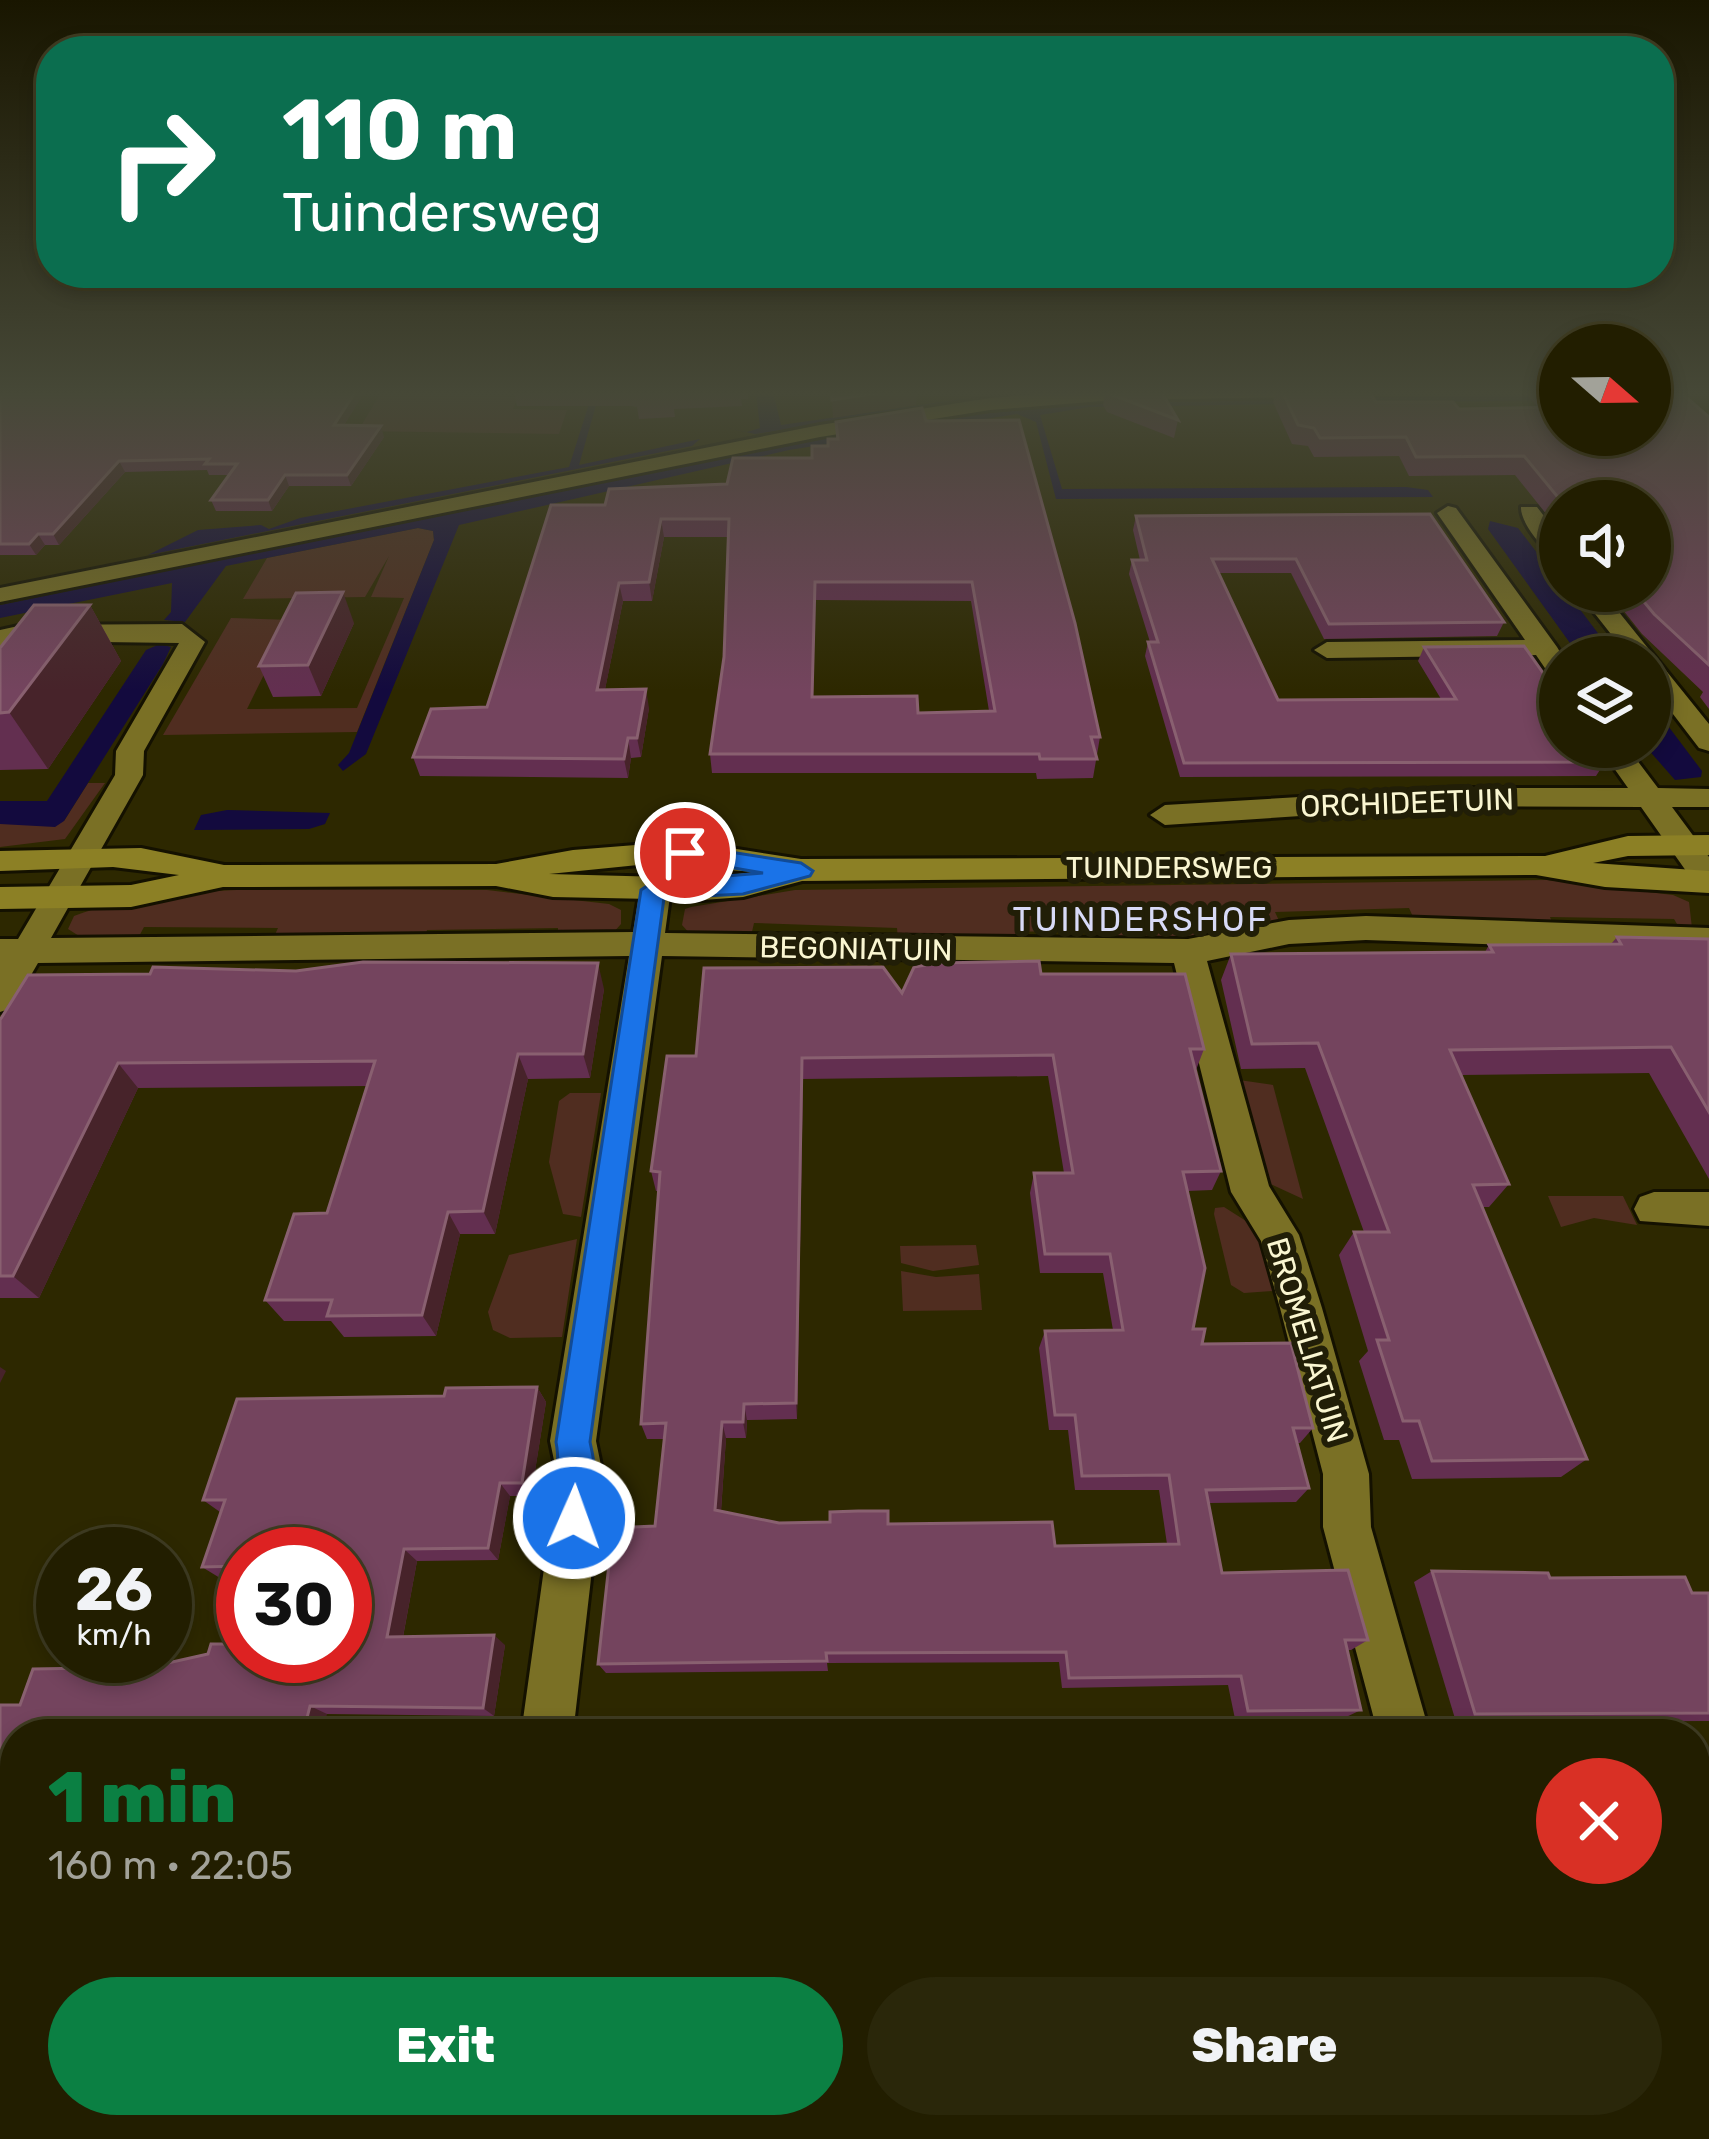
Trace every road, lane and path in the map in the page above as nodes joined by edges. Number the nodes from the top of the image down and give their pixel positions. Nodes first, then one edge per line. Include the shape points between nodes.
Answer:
1 (525, 491) edge
2 (1529, 512) dead end
3 (1448, 513) dead end
4 (1539, 525) edge
5 (0, 596) edge
6 (1606, 612) edge
7 (1625, 636) edge
8 (0, 638) edge
9 (1539, 640) edge
10 (1539, 647) edge
11 (1327, 650) dead end
12 (1671, 694) edge
13 (1709, 742) edge
14 (1627, 768) edge
15 (1709, 798) edge
16 (1649, 800) junction
17 (1165, 815) dead end
18 (1698, 845) edge
19 (84, 858) junction
20 (0, 861) edge
21 (1536, 865) junction
22 (657, 871) junction
23 (223, 877) junction
24 (1709, 881) edge
25 (0, 898) edge
26 (60, 899) junction
27 (1709, 940) edge
28 (647, 944) junction
29 (14, 951) edge
30 (1188, 951) junction
31 (0, 1000) edge
32 (1654, 1209) dead end
33 (1709, 1209) edge
34 (549, 1719) edge
35 (1400, 1719) edge

1 - 5 street
2 - 4 street
3 - 9 street
6 - 7 street
8 - 19 street via 191,635
10 - 11 street
12 - 13 street
14 - 16 street
15 - 16 street, ORCHIDEETUIN
16 - 17 street, ORCHIDEETUIN via 1452,797
16 - 18 street
18 - 21 main road, TUINDERSWEG via 1628,846
18 - 24 street
19 - 20 main road, TUINDERSWEG
19 - 23 main road, TUINDERSWEG via 185,862
19 - 26 street
21 - 22 main road, TUINDERSWEG via 801,871 743,886
21 - 24 main road, TUINDERSWEG
22 - 23 main road, TUINDERSWEG via 553,886 496,875
22 - 28 street
23 - 26 main road, TUINDERSWEG via 131,896
25 - 26 main road, TUINDERSWEG
26 - 29 street
27 - 30 street, BEGONIATUIN via 1366,928
28 - 29 street, BEGONIATUIN
28 - 30 street, BEGONIATUIN
28 - 34 street via 573,1442 580,1474
29 - 31 street
30 - 35 street, BROMELIATUIN via 1251,1192 1279,1234 1301,1308 1346,1474 1347,1527
32 - 33 street

